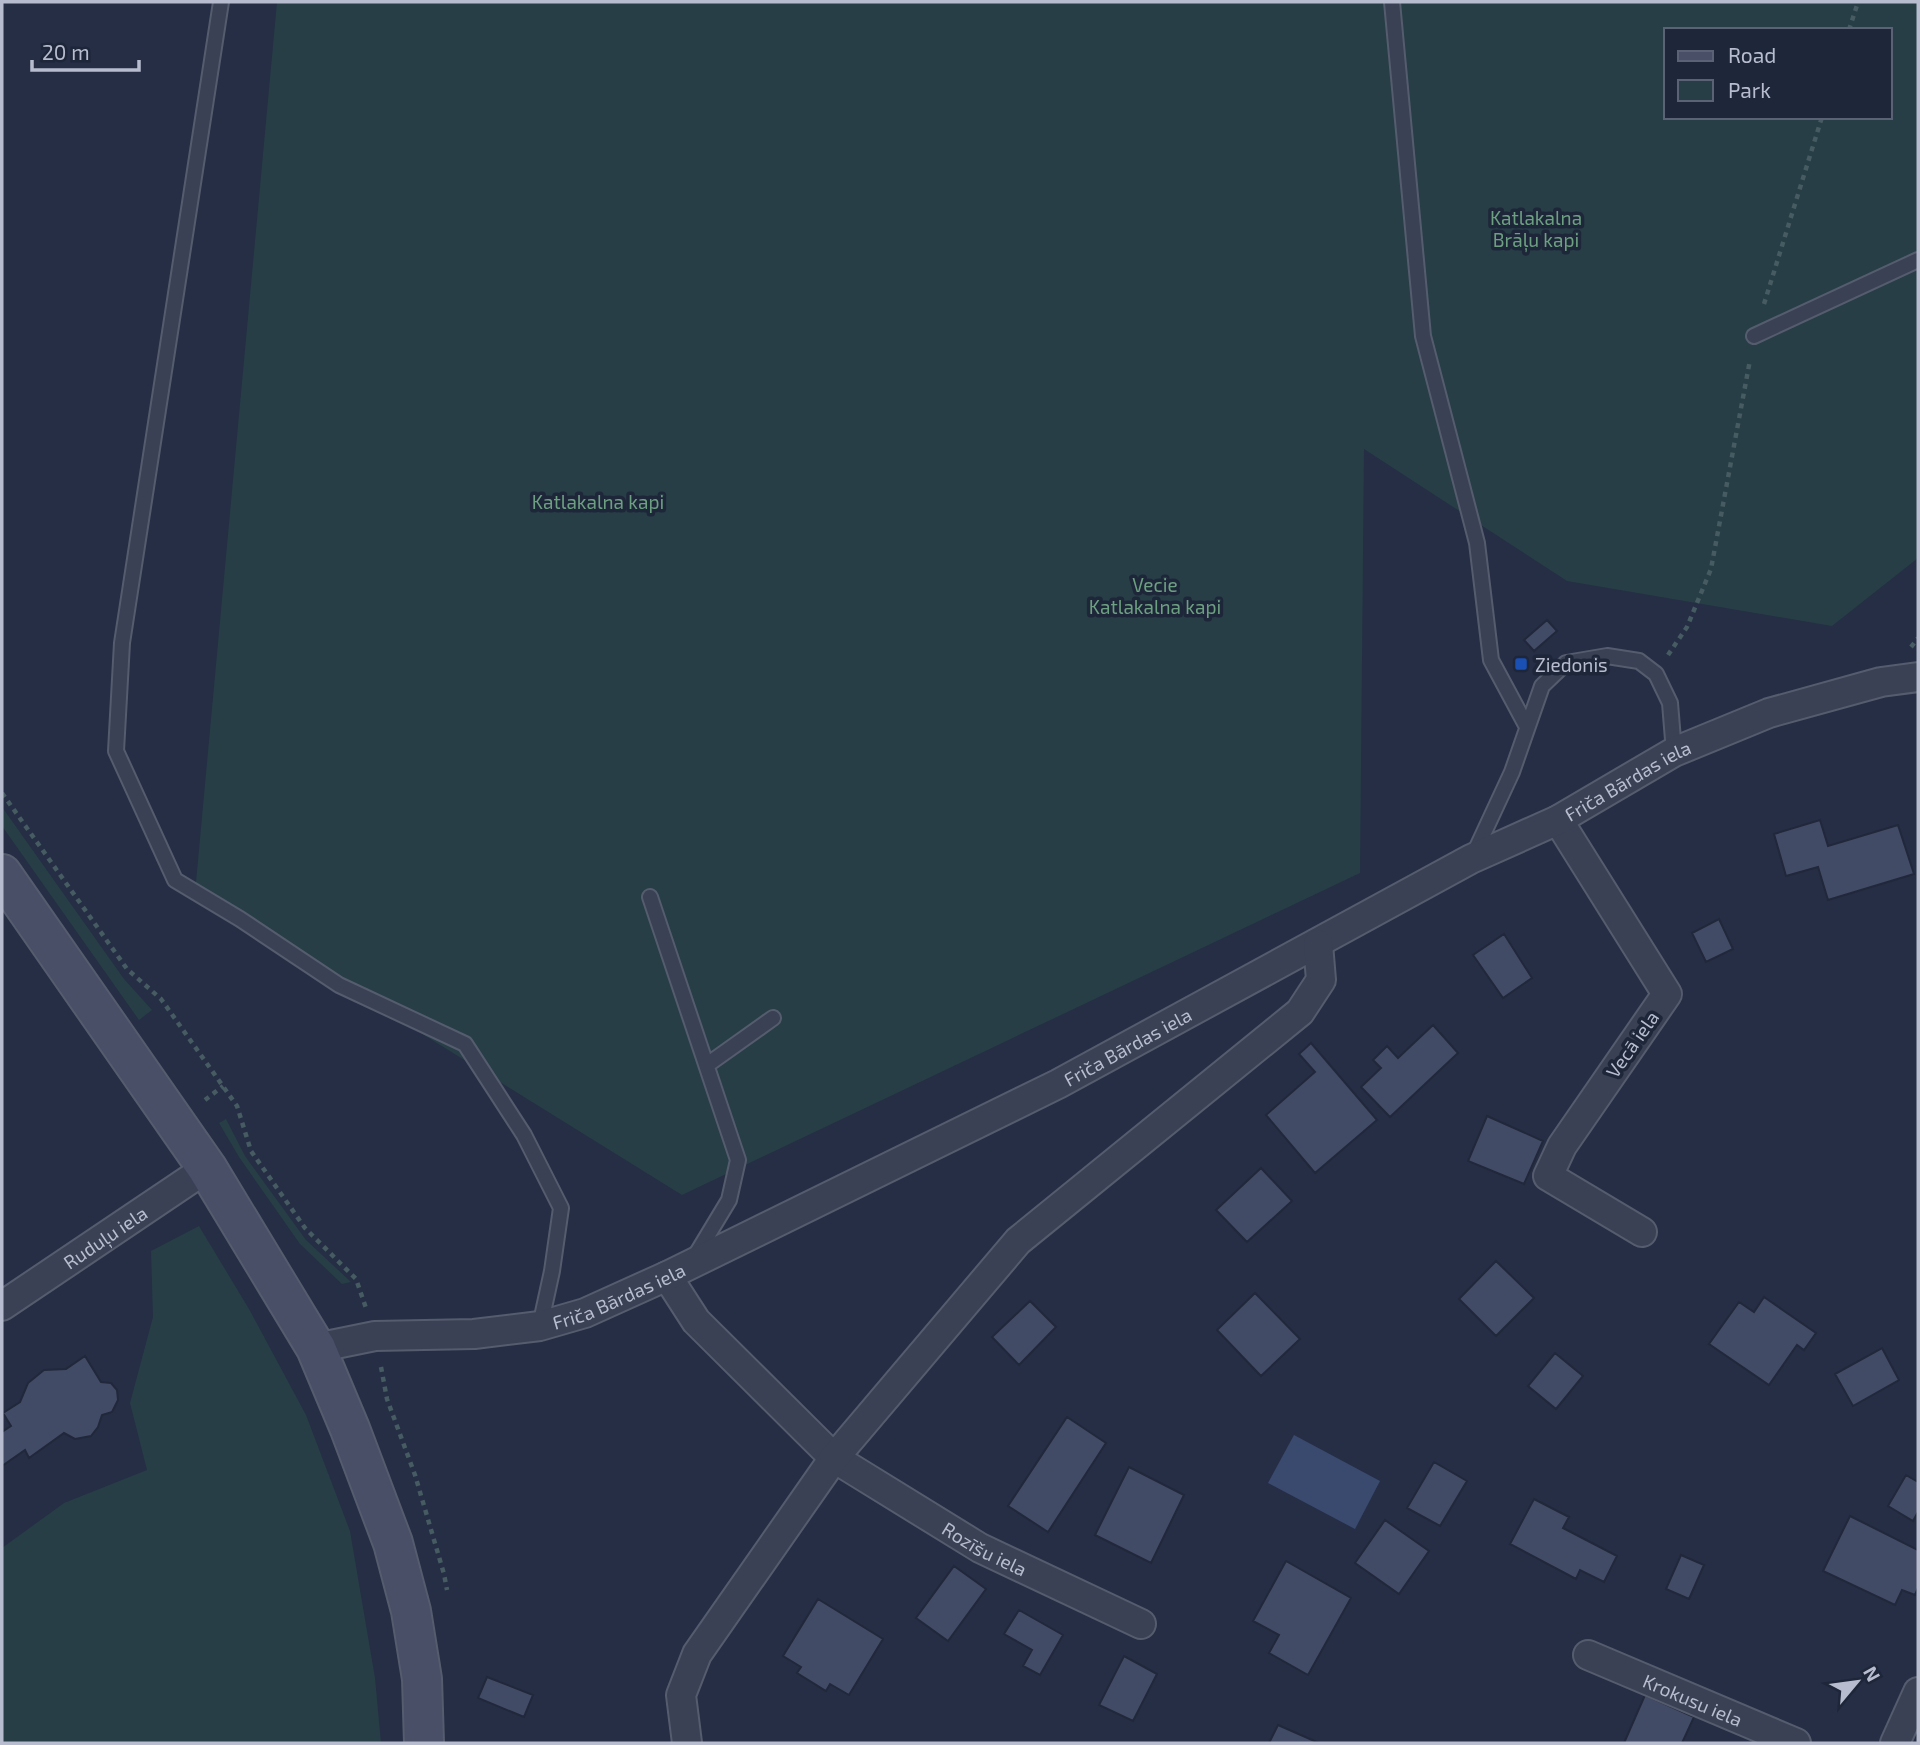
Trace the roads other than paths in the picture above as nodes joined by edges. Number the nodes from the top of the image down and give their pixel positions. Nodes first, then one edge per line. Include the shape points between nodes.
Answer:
1 (221, 2) edge
2 (1392, 2) edge
3 (1918, 260) edge
4 (1754, 336) road end
5 (1918, 677) edge
6 (1527, 727) junction
7 (1674, 751) junction
8 (1558, 820) junction
9 (1471, 859) junction
10 (2, 874) edge
11 (650, 897) dead end
12 (1318, 944) junction
13 (773, 1018) dead end
14 (707, 1065) junction
15 (207, 1168) junction
16 (1642, 1231) dead end
17 (679, 1270) junction
18 (2, 1306) edge
19 (540, 1326) junction
20 (316, 1348) junction
21 (834, 1458) junction
22 (1141, 1624) dead end
23 (1588, 1655) dead end
24 (1918, 1692) edge
25 (424, 1743) edge
26 (687, 1743) edge
27 (1796, 1743) edge
28 (1895, 1743) edge

1 - 19 lane via 122,643 116,751 176,880 339,985 465,1044 524,1135 561,1208
2 - 6 lane via 1423,336 1476,543 1491,660
3 - 4 lane
5 - 7 street, Friča Bārdas iela via 1881,682 1769,713
6 - 7 lane via 1542,686 1566,663 1607,656 1639,661 1656,674 1670,703
6 - 9 lane via 1512,772
7 - 8 street, Friča Bārdas iela
8 - 9 street, Friča Bārdas iela
8 - 16 street, Vecā iela via 1667,994 1562,1146 1548,1176
9 - 12 street, Friča Bārdas iela
10 - 15 main road
11 - 14 lane
12 - 17 street, Friča Bārdas iela via 1058,1084
12 - 21 street via 1321,980 1300,1012 1018,1241
13 - 14 lane
14 - 17 lane via 738,1160 729,1200
15 - 18 street, Ruduļu iela
15 - 20 main road
17 - 19 street, Friča Bārdas iela via 585,1313
17 - 21 street, Rozīšu iela via 696,1321
19 - 20 street, Friča Bārdas iela via 474,1334 375,1336
20 - 25 main road via 396,1554 422,1679
21 - 22 street, Rozīšu iela via 980,1548
21 - 26 street via 696,1654 681,1695
23 - 27 street, Krokusu iela
24 - 28 street

